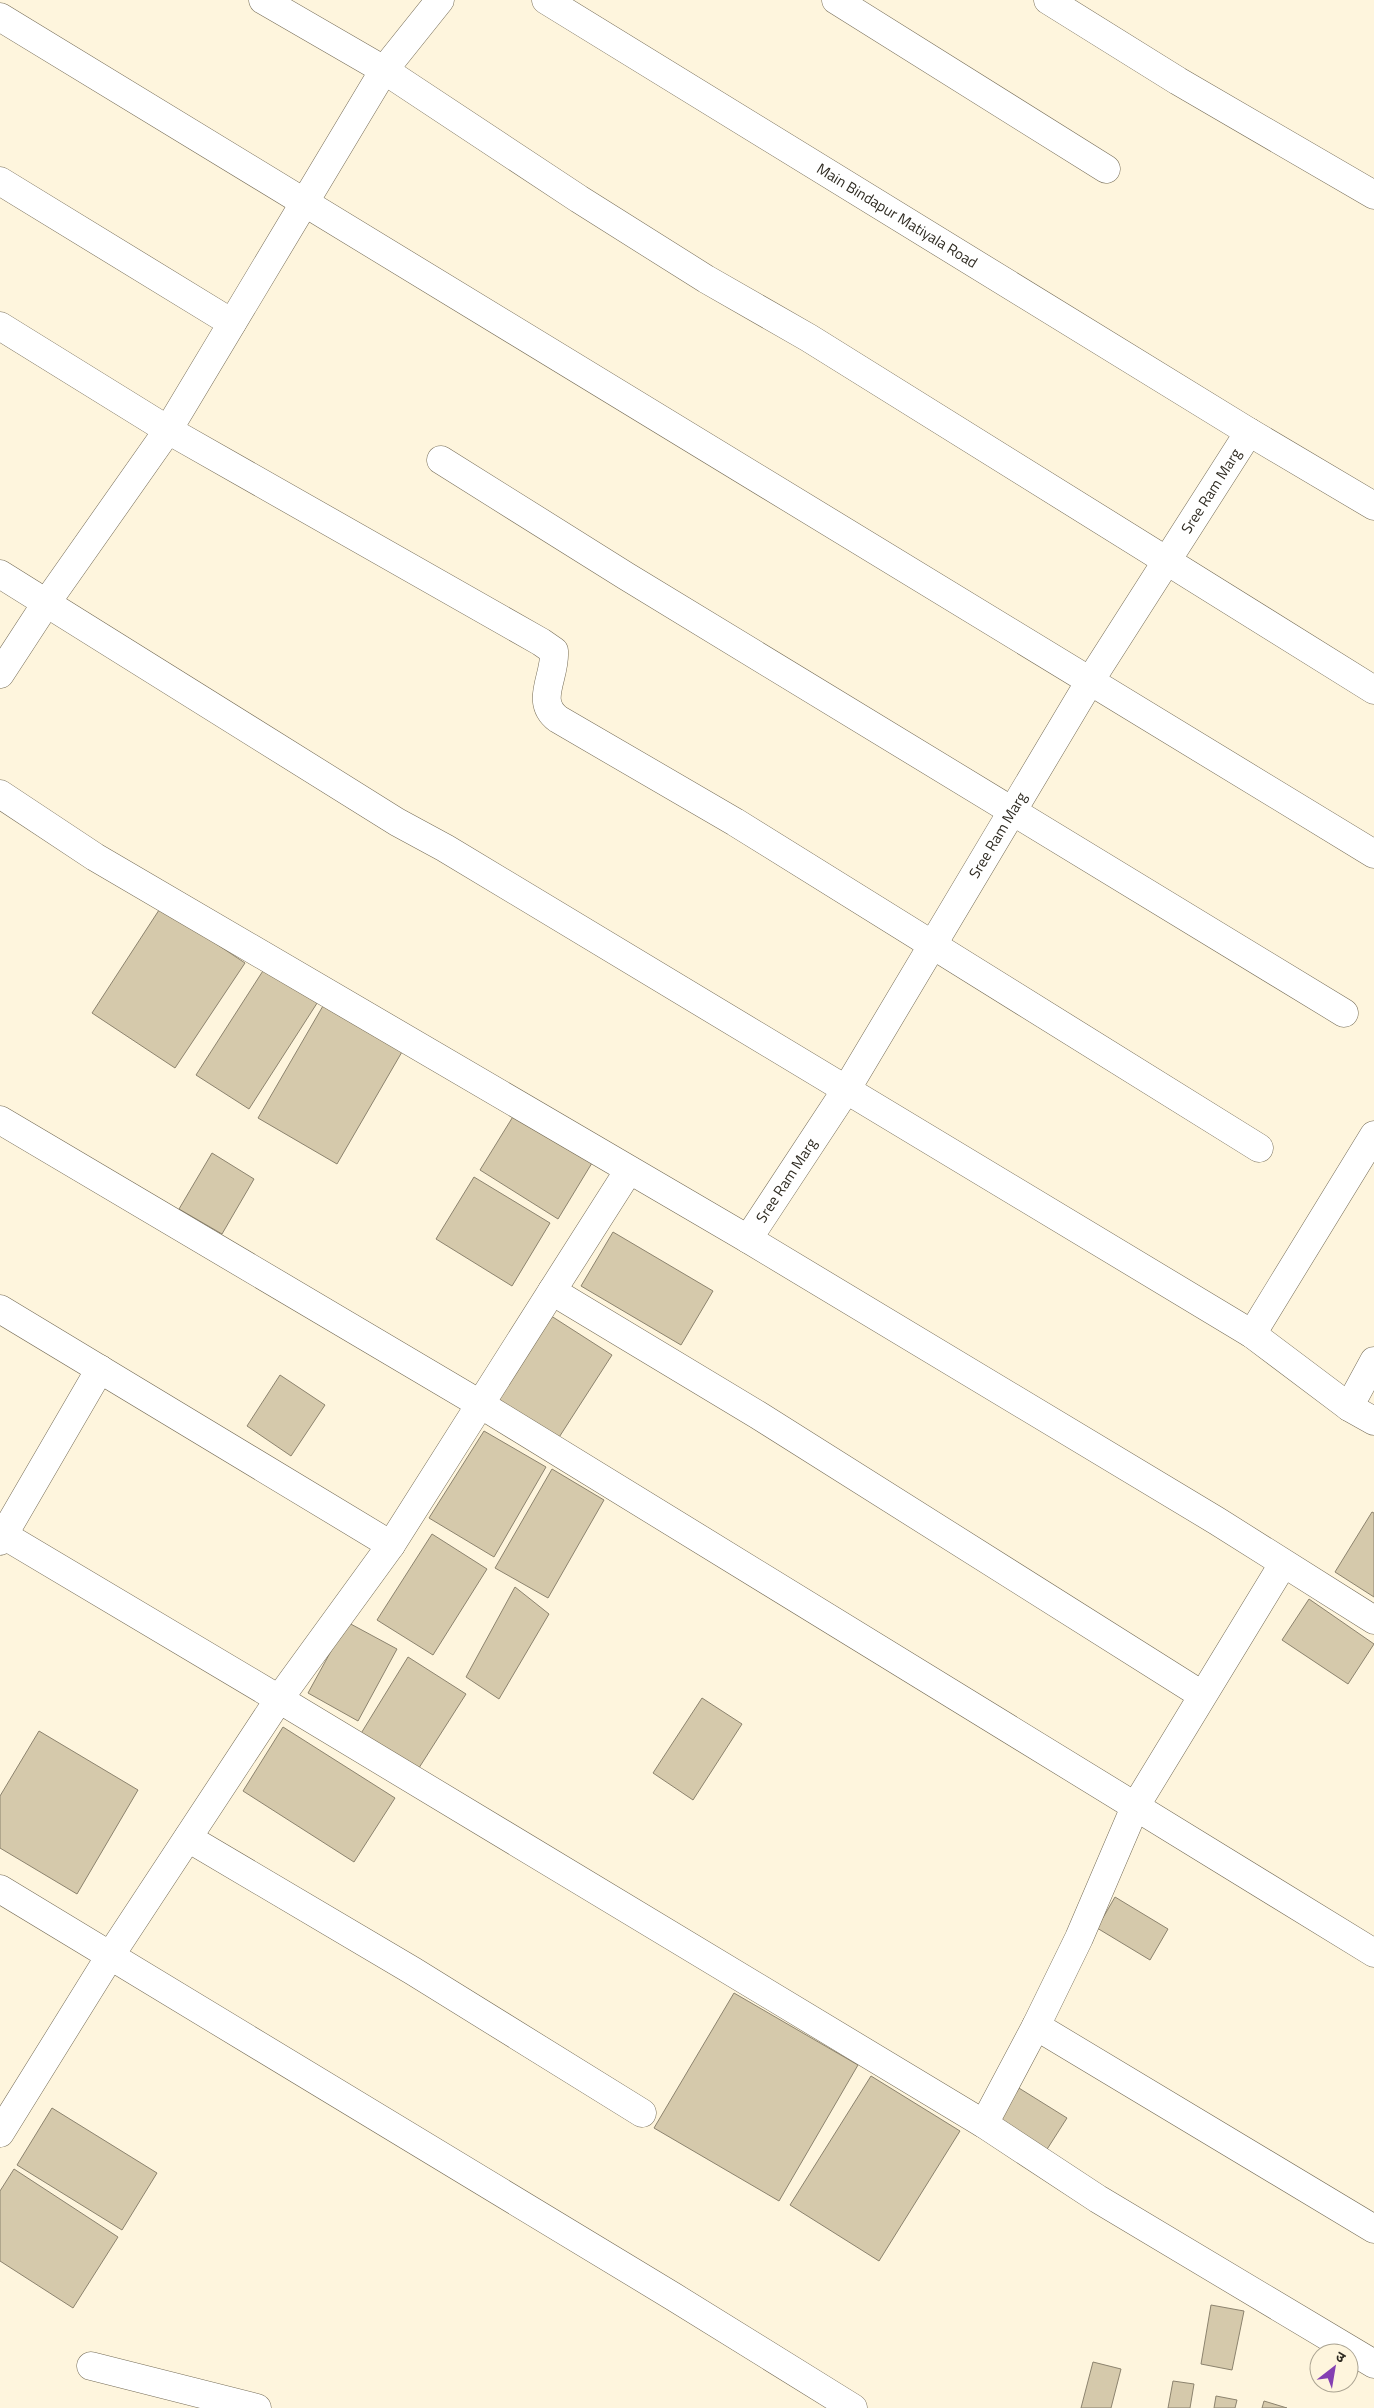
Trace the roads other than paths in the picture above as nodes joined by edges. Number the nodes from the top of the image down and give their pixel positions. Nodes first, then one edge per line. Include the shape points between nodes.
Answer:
1 (263, 0) edge
2 (440, 0) edge
3 (546, 0) edge
4 (836, 0) edge
5 (1048, 0) edge
6 (0, 17) edge
7 (384, 70) junction
8 (1106, 169) dead end
9 (0, 181) edge
10 (1374, 195) edge
11 (305, 203) junction
12 (232, 323) junction
13 (0, 326) edge
14 (168, 430) junction
15 (1249, 432) junction
16 (441, 460) dead end
17 (1374, 506) edge
18 (1165, 561) junction
19 (0, 574) edge
20 (47, 602) junction
21 (0, 674) edge
22 (1090, 681) junction
23 (1374, 690) edge
24 (0, 794) edge
25 (1013, 810) junction
26 (1374, 854) edge
27 (932, 944) junction
28 (1344, 1013) dead end
29 (846, 1090) junction
30 (0, 1120) edge
31 (1374, 1135) edge
32 (1259, 1148) dead end
33 (629, 1170) junction
34 (748, 1240) junction
35 (552, 1291) junction
36 (0, 1309) edge
37 (1252, 1334) junction
38 (1374, 1361) edge
39 (100, 1369) junction
40 (480, 1404) junction
41 (1349, 1407) junction
42 (1374, 1421) edge
43 (1, 1536) edge
44 (391, 1545) junction
45 (1283, 1564) junction
46 (1374, 1620) edge
47 (1202, 1695) junction
48 (279, 1699) junction
49 (1136, 1806) junction
50 (188, 1838) junction
51 (0, 1889) edge
52 (1374, 1953) edge
53 (110, 1956) junction
54 (1036, 2026) junction
55 (8, 2103) edge
56 (642, 2113) dead end
57 (984, 2124) junction
58 (0, 2133) edge
59 (1374, 2230) edge
60 (1374, 2364) edge
61 (91, 2366) dead end
62 (257, 2408) edge
63 (853, 2408) edge

1 - 7 street
2 - 7 street
3 - 15 street, Main Bindapur Matiyala Road
4 - 8 street
5 - 10 street via 1178,81
6 - 11 street
7 - 11 street
7 - 18 street via 594,209 809,338
9 - 12 street
11 - 12 street
11 - 22 street
12 - 14 street
13 - 14 street
14 - 20 street
14 - 27 street via 541,642 554,651 555,664 545,701 549,712 558,719 735,822
15 - 17 street, Main Bindapur Matiyala Road
15 - 18 street, Sree Ram Marg
16 - 25 street
18 - 22 street, Sree Ram Marg
18 - 23 street
19 - 20 street
20 - 21 street
20 - 29 street via 397,822
22 - 25 street, Sree Ram Marg
22 - 26 street
24 - 33 street via 95,857
25 - 27 street, Sree Ram Marg
25 - 28 street
27 - 29 street, Sree Ram Marg
27 - 32 street
29 - 34 street, Sree Ram Marg
29 - 37 street
30 - 40 street
31 - 37 street
33 - 34 street
33 - 35 street
34 - 45 street via 1217,1520
35 - 40 street
35 - 47 street via 758,1415
36 - 39 street
37 - 41 street
38 - 41 street
39 - 43 street
39 - 44 street
40 - 44 street
40 - 49 street
41 - 42 street
43 - 48 street
44 - 48 street
45 - 46 street
45 - 47 street
47 - 49 street
48 - 50 street
48 - 57 street
49 - 52 street
49 - 54 street via 1079,1938
50 - 53 street
50 - 56 street via 405,1966
51 - 53 street
53 - 55 street
53 - 63 street via 674,2296
54 - 57 street
54 - 59 street
55 - 58 street
57 - 60 street via 1098,2199
61 - 62 street

